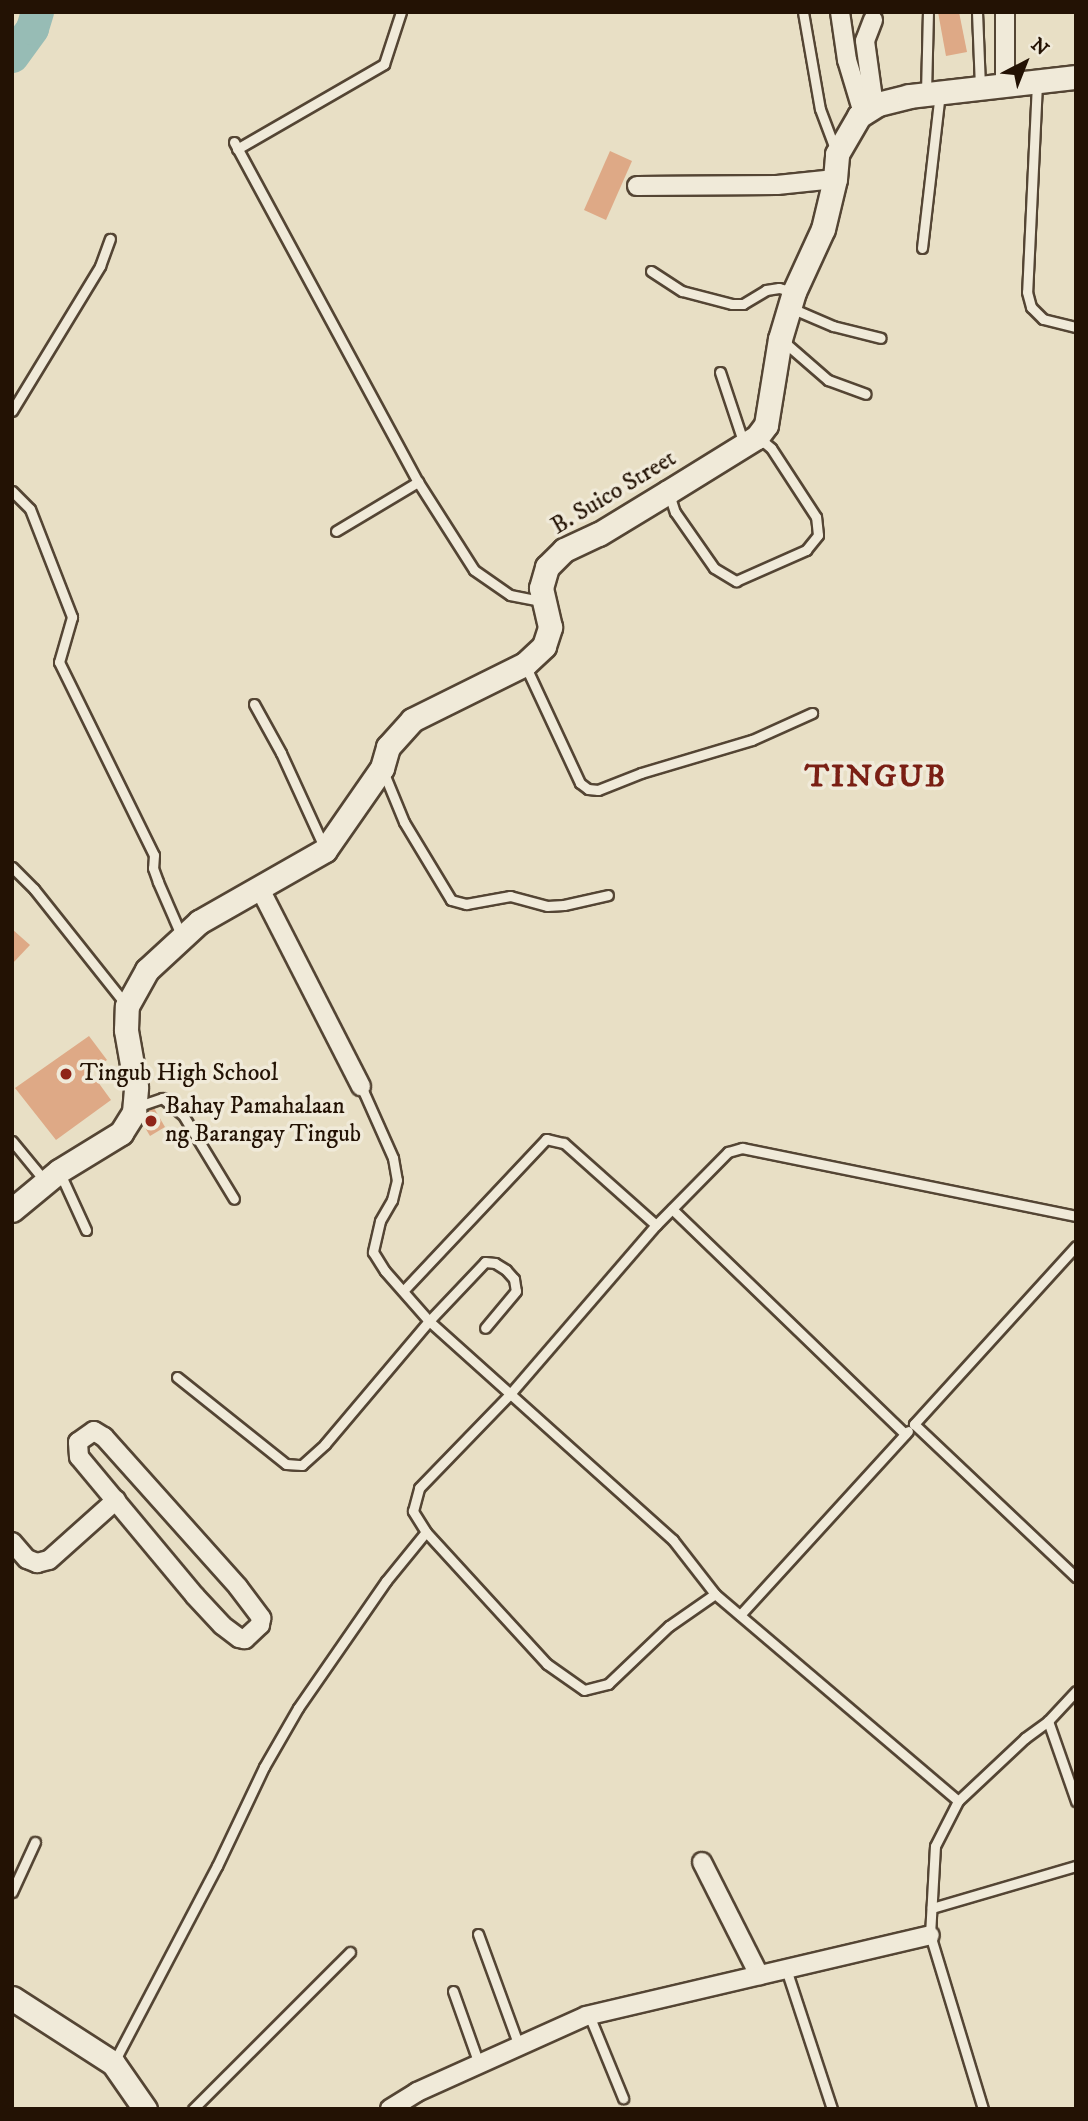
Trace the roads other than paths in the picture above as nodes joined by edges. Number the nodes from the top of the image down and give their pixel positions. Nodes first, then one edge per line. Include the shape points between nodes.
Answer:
1 (401, 12) edge
2 (803, 12) edge
3 (840, 12) edge
4 (928, 12) edge
5 (977, 12) edge
6 (1004, 12) edge
7 (873, 20) dead end
8 (1076, 77) edge
9 (1038, 82) junction
10 (1005, 86) junction
11 (980, 88) junction
12 (933, 92) junction
13 (868, 110) junction
14 (837, 154) junction
15 (835, 179) junction
16 (637, 186) dead end
17 (110, 239) dead end
18 (922, 248) dead end
19 (651, 271) dead end
20 (792, 300) junction
21 (1076, 327) edge
22 (881, 338) dead end
23 (780, 339) junction
24 (720, 372) dead end
25 (866, 394) dead end
26 (12, 411) edge
27 (750, 441) junction
28 (418, 482) junction
29 (12, 491) edge
30 (668, 492) junction
31 (336, 531) dead end
32 (542, 601) junction
33 (525, 664) junction
34 (254, 704) dead end
35 (812, 713) dead end
36 (382, 768) junction
37 (325, 850) junction
38 (12, 867) edge
39 (259, 887) junction
40 (608, 895) dead end
41 (182, 937) junction
42 (127, 1006) junction
43 (360, 1086) joint
44 (134, 1107) junction
45 (12, 1141) edge
46 (52, 1176) junction
47 (234, 1199) dead end
48 (672, 1209) junction
49 (12, 1210) edge
50 (1076, 1216) edge
51 (656, 1225) junction
52 (86, 1230) dead end
53 (1076, 1246) edge
54 (403, 1291) junction
55 (429, 1321) junction
56 (485, 1328) dead end
57 (177, 1377) dead end
58 (510, 1394) junction
59 (914, 1424) junction
60 (905, 1434) junction
61 (116, 1500) junction
62 (426, 1532) junction
63 (12, 1542) edge
64 (1076, 1577) edge
65 (715, 1594) junction
66 (740, 1615) junction
67 (1076, 1691) edge
68 (1048, 1721) junction
69 (958, 1801) junction
70 (1076, 1801) edge
71 (35, 1842) dead end
72 (702, 1862) dead end
73 (1076, 1866) edge
74 (12, 1892) edge
75 (932, 1908) junction
76 (478, 1934) dead end
77 (930, 1935) junction
78 (351, 1952) dead end
79 (786, 1969) junction
80 (759, 1975) junction
81 (453, 1991) dead end
82 (12, 1998) edge
83 (589, 2015) junction
84 (519, 2046) junction
85 (113, 2063) junction
86 (479, 2064) junction
87 (623, 2098) dead end
88 (145, 2109) edge
89 (193, 2109) edge
90 (390, 2109) edge
91 (832, 2109) edge
92 (983, 2109) edge

1 - 28 lane via 384,64 236,145
2 - 14 lane via 820,109
3 - 13 street via 847,60
4 - 12 lane
5 - 11 lane
6 - 10 street
7 - 13 street via 866,41
8 - 9 street
9 - 10 street
9 - 21 lane via 1027,292 1031,307 1043,318
10 - 11 street
11 - 12 street
12 - 13 street
12 - 18 lane
13 - 14 street
14 - 15 street
15 - 16 street via 777,185
15 - 20 street via 823,229
17 - 26 lane via 100,266
19 - 20 lane via 682,291 732,304 743,304 765,290 779,288
20 - 22 lane via 833,326
20 - 23 street
23 - 25 lane via 828,380
23 - 27 street via 771,409 766,425
24 - 27 lane
27 - 30 street, B. Suico Street
27 - 30 lane via 771,448 816,517 818,535 806,550 736,581 714,568 675,512
28 - 31 lane
28 - 32 lane via 474,570 510,595
29 - 41 lane via 30,509 72,617 59,662 154,855 153,869
30 - 32 street, B. Suico Street via 564,550 547,567
32 - 33 street, B. Suico Street via 550,627 544,646
33 - 35 lane via 580,783 588,789 598,790 752,740
33 - 36 street, B. Suico Street via 412,720 387,747
34 - 37 lane
36 - 37 street, B. Suico Street
36 - 40 lane via 404,822 451,900 466,904 510,896 547,906
37 - 39 street, B. Suico Street
38 - 42 lane
39 - 41 street, B. Suico Street
39 - 43 street
41 - 42 street, B. Suico Street via 147,970
42 - 44 street
43 - 54 lane via 393,1158 397,1180 373,1252
44 - 46 street via 121,1133
44 - 47 lane via 162,1098 183,1115
45 - 46 lane
46 - 49 street
46 - 52 lane
48 - 50 lane via 729,1152 742,1148
48 - 51 lane
48 - 60 lane
51 - 54 lane via 565,1143 546,1139
51 - 58 lane
53 - 59 lane
54 - 55 lane
55 - 56 lane via 485,1262 495,1263 514,1279 516,1291
55 - 57 lane via 302,1465 286,1464
55 - 58 lane
58 - 62 lane via 419,1488 413,1511
58 - 65 lane via 673,1540
59 - 60 lane
59 - 64 lane
60 - 66 lane
61 - 61 street via 222,1625 245,1639 260,1625 261,1618 238,1587 113,1447 94,1431 87,1433 78,1442 79,1457
61 - 63 street via 49,1560 37,1563 27,1559
62 - 65 lane via 547,1664 584,1690 608,1684 668,1626
62 - 85 lane via 386,1581 298,1708
65 - 66 lane
66 - 69 lane
67 - 68 lane
68 - 69 lane
68 - 70 lane
69 - 75 lane via 935,1846
71 - 74 lane
72 - 80 street
73 - 75 lane
75 - 77 lane
76 - 84 lane
77 - 79 street
77 - 92 lane
78 - 89 lane
79 - 80 street
79 - 91 lane
80 - 83 street
81 - 86 lane
82 - 85 street
83 - 84 street
83 - 87 lane
84 - 86 street
85 - 88 street
86 - 90 street

